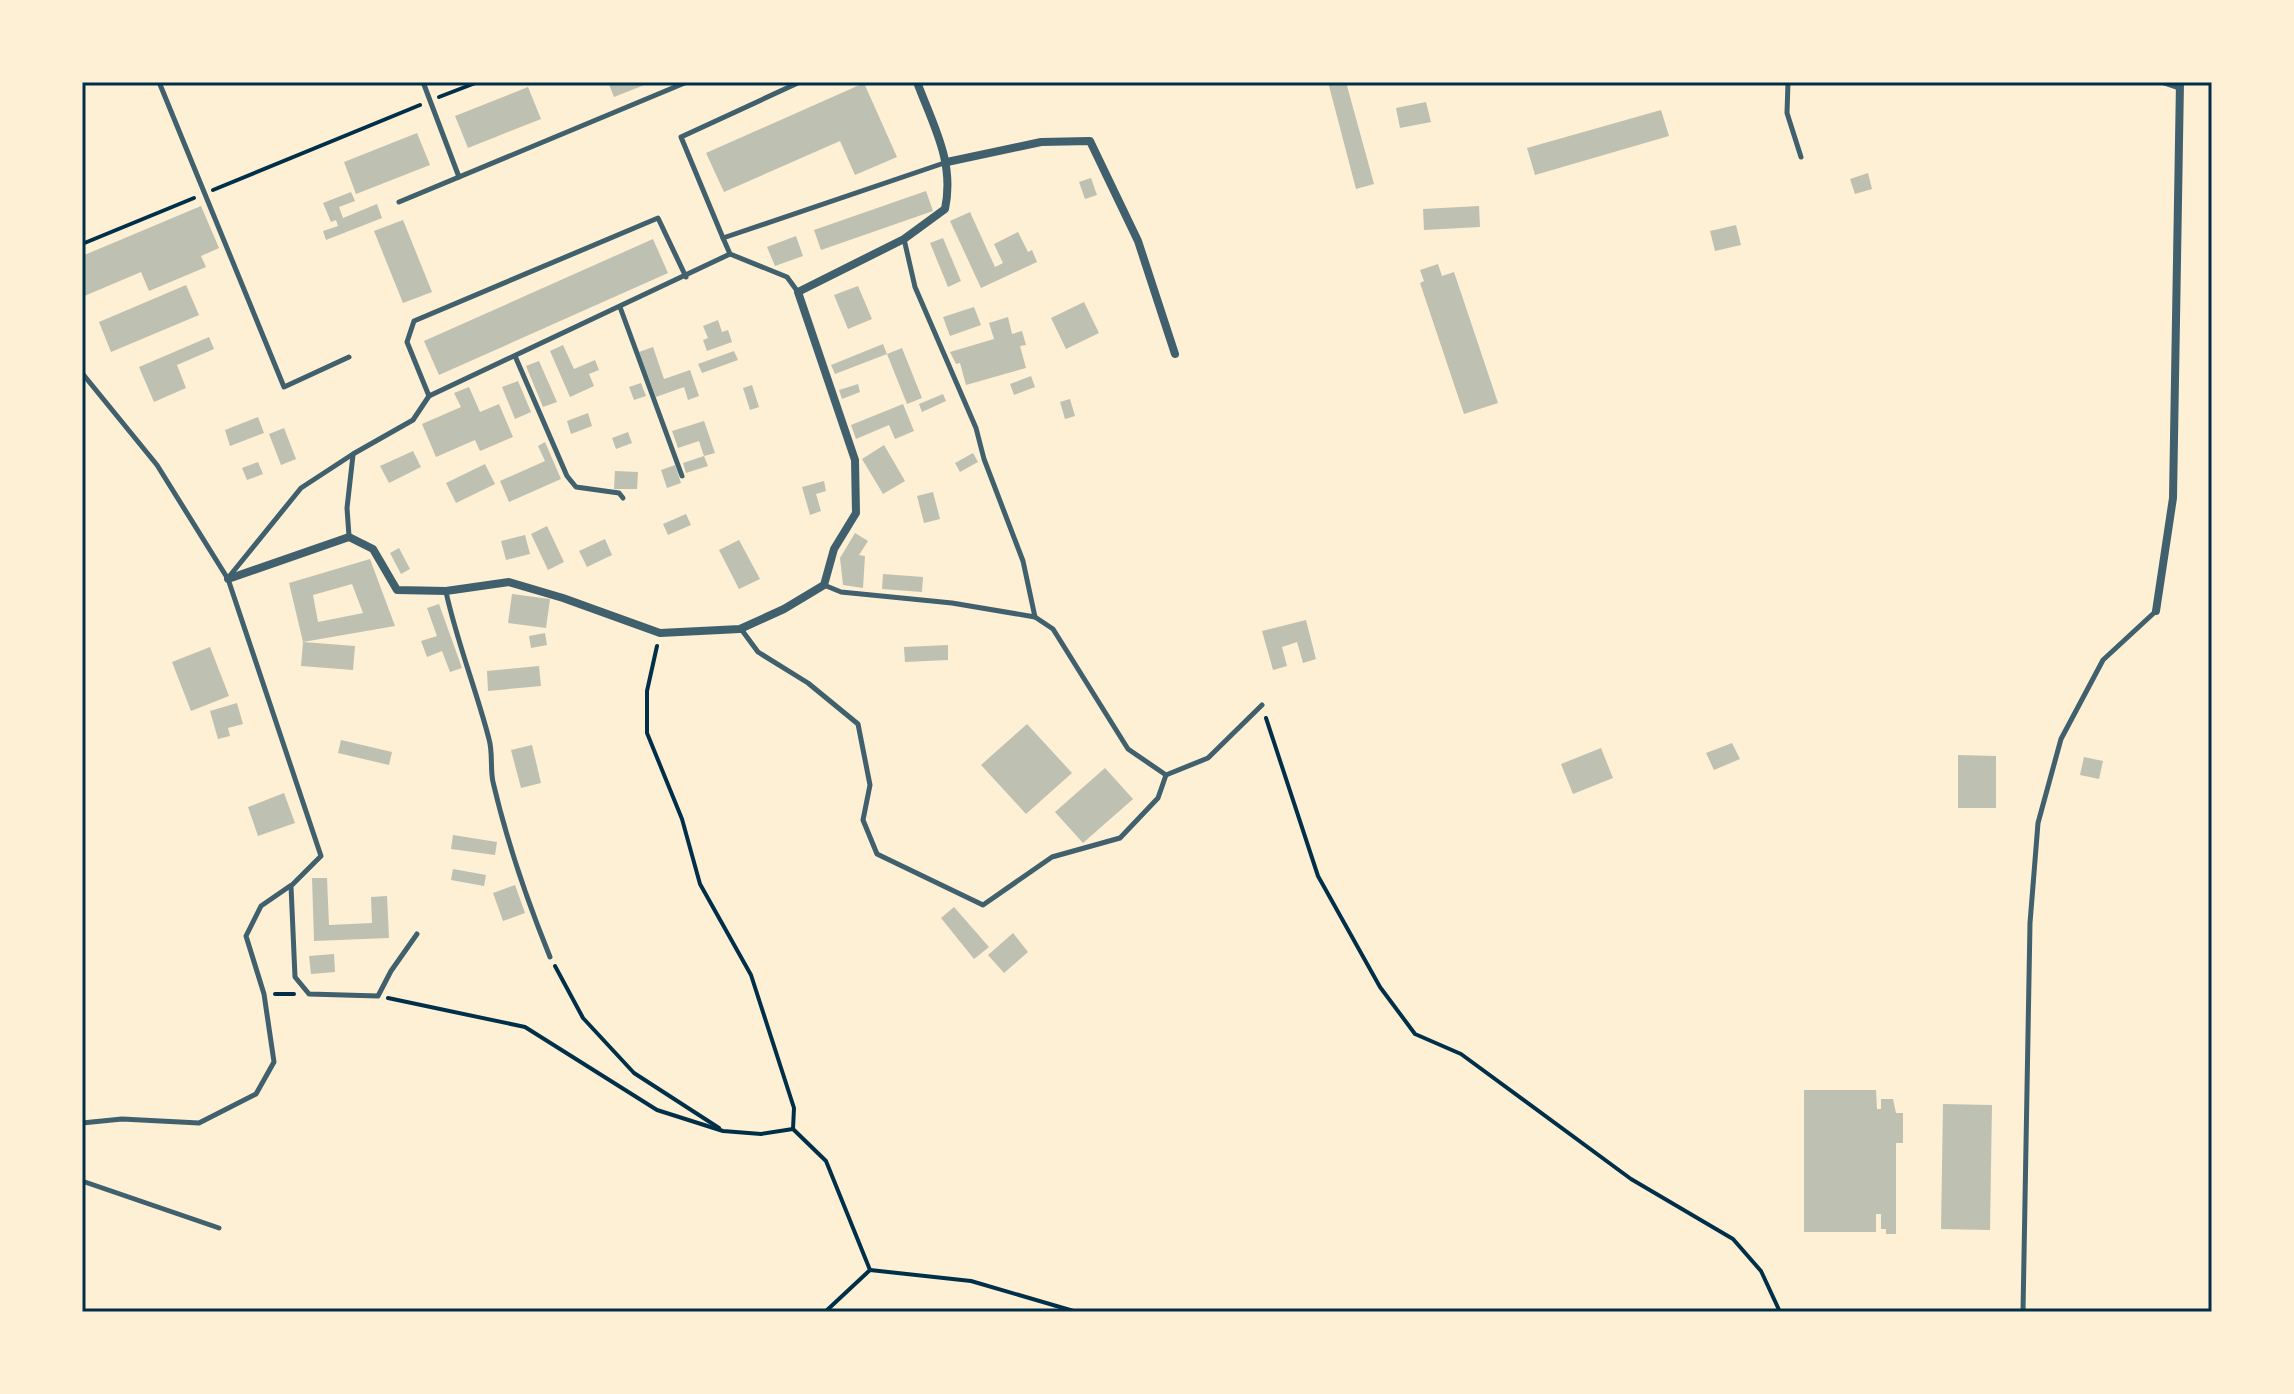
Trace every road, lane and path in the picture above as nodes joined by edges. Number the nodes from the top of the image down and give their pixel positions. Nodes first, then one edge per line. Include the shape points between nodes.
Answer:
1 (159, 82) edge
2 (423, 82) edge
3 (478, 82) edge
4 (687, 82) edge
5 (800, 82) edge
6 (917, 82) edge
7 (1788, 82) edge
8 (2161, 82) edge
9 (2180, 85) edge
10 (430, 101) junction
11 (1801, 157) dead end
12 (947, 162) junction
13 (459, 177) junction
14 (204, 193) junction
15 (399, 202) dead end
16 (723, 238) junction
17 (904, 239) junction
18 (82, 244) edge
19 (730, 254) junction
20 (686, 277) junction
21 (798, 292) junction
22 (620, 307) junction
23 (1175, 354) dead end
24 (515, 356) junction
25 (349, 357) dead end
26 (82, 373) edge
27 (429, 396) junction
28 (353, 454) junction
29 (682, 476) dead end
30 (623, 498) dead end
31 (349, 537) junction
32 (228, 579) junction
33 (824, 585) junction
34 (446, 591) junction
35 (2156, 611) joint
36 (1035, 617) junction
37 (740, 629) junction
38 (660, 633) junction
39 (1262, 705) joint
40 (1166, 775) junction
41 (291, 886) junction
42 (417, 934) dead end
43 (550, 957) joint
44 (264, 994) junction
45 (309, 994) junction
46 (378, 996) junction
47 (82, 1123) edge
48 (793, 1129) junction
49 (723, 1131) junction
50 (82, 1181) edge
51 (219, 1228) dead end
52 (870, 1270) junction
53 (825, 1312) edge
54 (1077, 1312) edge
55 (1780, 1312) edge
56 (2023, 1312) edge

1 - 14 lane
2 - 10 lane
3 - 10 path
4 - 13 lane
5 - 16 lane via 681,137
6 - 12 street
7 - 11 lane via 1787,113
8 - 9 lane
9 - 35 street via 2173,498
10 - 13 lane
10 - 14 path
12 - 16 lane
12 - 17 street via 950,186 945,209
12 - 23 street via 1041,142 1090,141 1138,241
13 - 15 lane
14 - 18 path
14 - 25 lane via 284,387
16 - 19 lane
17 - 21 street
17 - 36 lane via 915,287 976,428 1023,561
19 - 20 lane
19 - 21 lane via 787,277
20 - 22 lane
20 - 27 lane via 658,218 414,321 407,342
21 - 33 street via 855,460 856,513 834,549
22 - 24 lane
22 - 29 lane
24 - 27 lane
24 - 30 lane via 567,476 576,487
26 - 32 lane via 157,465
27 - 28 lane via 413,420
28 - 31 lane
28 - 32 lane via 301,488
31 - 32 street
31 - 34 street via 373,549 397,590
32 - 41 lane via 321,856
33 - 36 lane via 841,592
33 - 37 street
34 - 38 street via 509,582
34 - 43 lane via 490,744 492,778 521,883
35 - 56 lane via 2103,660 2061,739 2038,823 2030,923
36 - 40 lane via 1053,629 1128,749
37 - 38 street
37 - 40 lane via 758,652 808,683 858,724 870,785 863,820 877,854 983,905 1052,857 1120,838 1158,798
38 - 48 path via 647,691 647,733 682,819 700,884 751,975 794,1108
39 - 40 lane via 1208,758
39 - 55 path via 1318,876 1380,987 1415,1034 1461,1054 1631,1179 1733,1239 1761,1271
41 - 44 lane via 261,906 246,936
41 - 45 lane via 295,977
42 - 46 lane
43 - 49 path via 583,1018 634,1073
44 - 45 path
44 - 47 lane via 274,1062 256,1094 199,1123
45 - 46 lane
46 - 49 path via 525,1027 657,1110
48 - 49 path via 761,1134
48 - 52 path via 826,1161
50 - 51 lane
52 - 53 path
52 - 54 path via 971,1281

